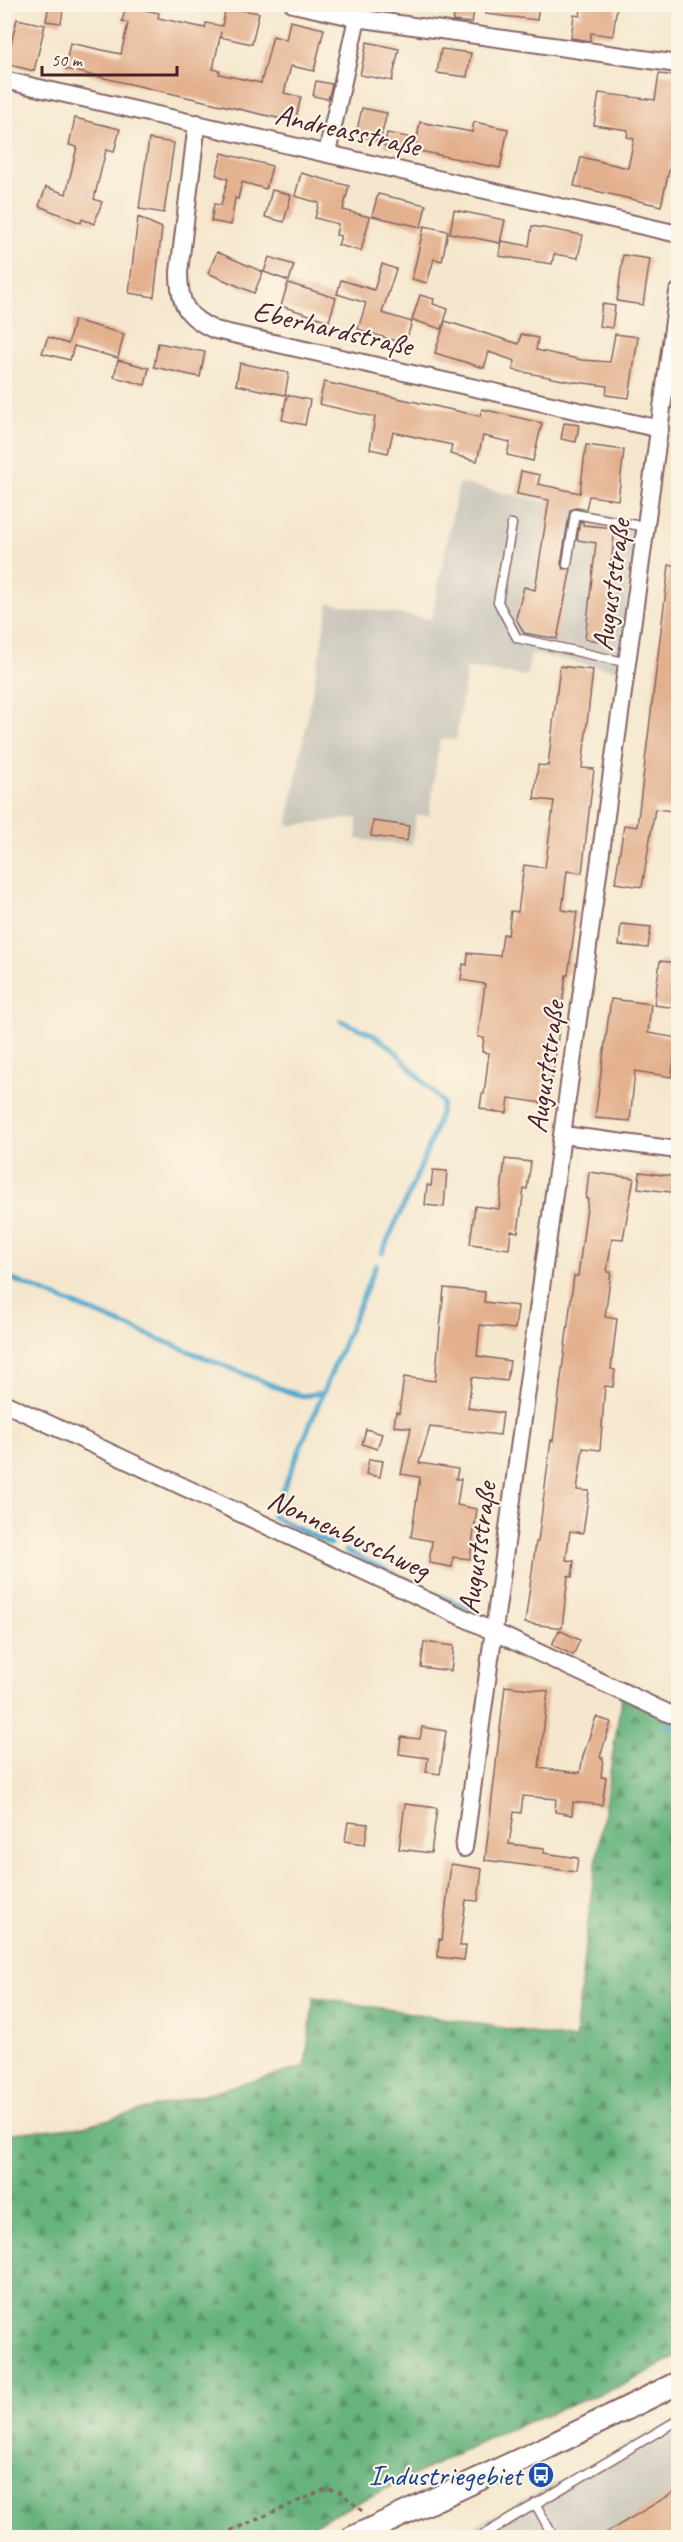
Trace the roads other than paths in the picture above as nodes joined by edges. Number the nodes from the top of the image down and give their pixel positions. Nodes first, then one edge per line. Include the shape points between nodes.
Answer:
1 (6, 4) edge
2 (293, 4) edge
3 (4, 12) edge
4 (357, 18) junction
5 (678, 64) edge
6 (4, 80) edge
7 (197, 123) junction
8 (327, 153) junction
9 (678, 234) edge
10 (678, 292) edge
11 (676, 333) edge
12 (660, 429) junction
13 (512, 524) dead end
14 (647, 527) junction
15 (567, 564) dead end
16 (628, 663) junction
17 (563, 1135) junction
18 (678, 1150) edge
19 (4, 1403) edge
20 (493, 1631) junction
21 (670, 1714) dead end
22 (464, 1848) dead end
23 (678, 2383) edge
24 (678, 2420) edge
25 (535, 2503) junction
26 (382, 2531) edge
27 (352, 2538) edge
28 (478, 2538) edge
29 (554, 2538) edge

1 - 3 lane
2 - 4 street
4 - 5 street
4 - 8 street
6 - 7 street, Andreasstraße
7 - 8 street, Andreasstraße
7 - 12 street, Eberhardstraße via 179,272 179,292 196,322 215,330
8 - 9 street, Andreasstraße
10 - 11 street, Auguststraße
11 - 12 street, Auguststraße
12 - 14 street, Auguststraße
13 - 16 lane via 498,602 517,638
14 - 15 lane via 575,514
14 - 16 street, Auguststraße
16 - 17 street, Auguststraße
17 - 18 street
17 - 20 street, Auguststraße
19 - 20 street, Nonnenbuschweg
20 - 21 street, Nonnenbuschweg
20 - 22 street, Auguststraße
23 - 26 main road
24 - 25 lane
25 - 28 lane
25 - 29 lane
26 - 27 main road

